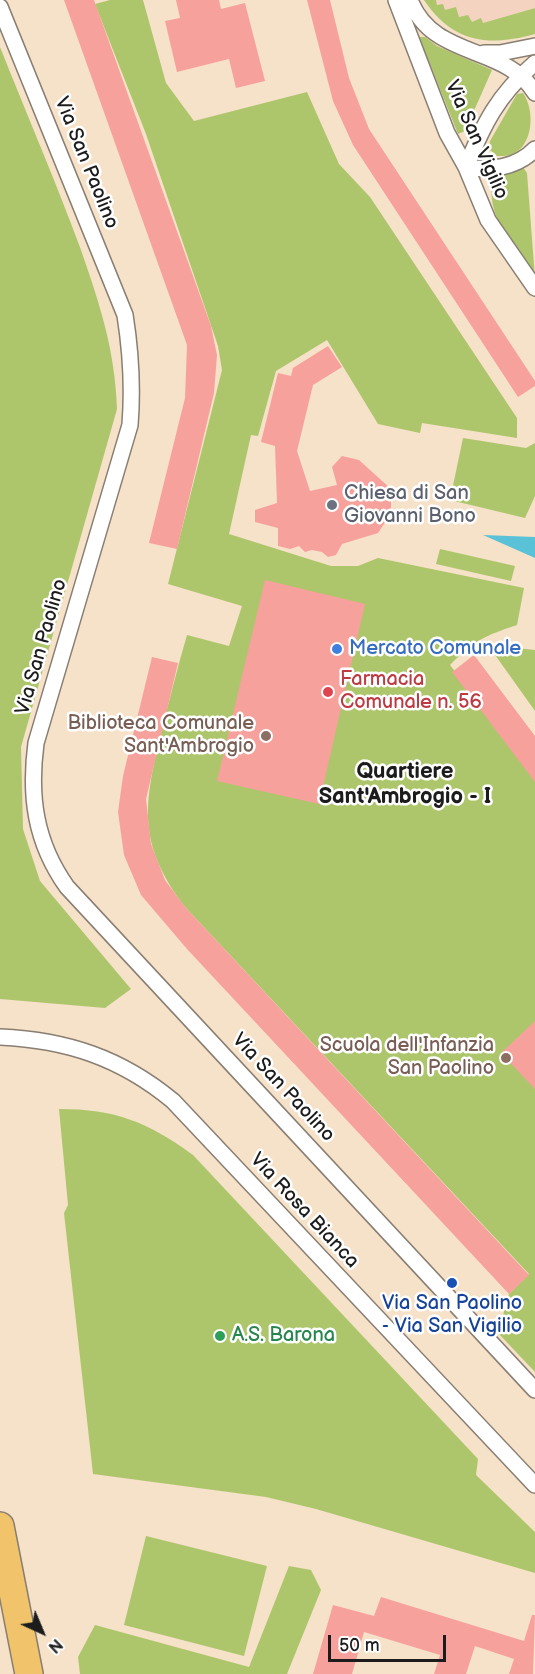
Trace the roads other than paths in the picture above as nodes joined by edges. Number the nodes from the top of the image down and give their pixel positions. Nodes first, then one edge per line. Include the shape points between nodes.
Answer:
1 (396, 0) edge
2 (410, 0) edge
3 (0, 7) edge
4 (535, 46) edge
5 (472, 52) junction
6 (535, 63) edge
7 (520, 75) junction
8 (535, 93) edge
9 (535, 149) edge
10 (466, 167) junction
11 (535, 288) edge
12 (0, 1037) edge
13 (535, 1390) edge
14 (535, 1485) edge
15 (0, 1526) edge
16 (29, 1674) edge

1 - 10 street, Via San Vigilio via 447,133
2 - 5 street, Via San Vigilio via 423,22 451,45
3 - 13 street, Via San Paolino via 126,315 131,354 130,425 36,743 31,776 41,839 67,887
4 - 5 street via 500,53
5 - 7 street, Via San Vigilio
6 - 7 street
7 - 8 street
7 - 10 street via 492,109
9 - 10 street via 511,165 482,170
10 - 11 street, Via San Vigilio via 488,220
12 - 14 street, Via Rosa Bianca via 57,1042 96,1055 152,1083
15 - 16 highway

